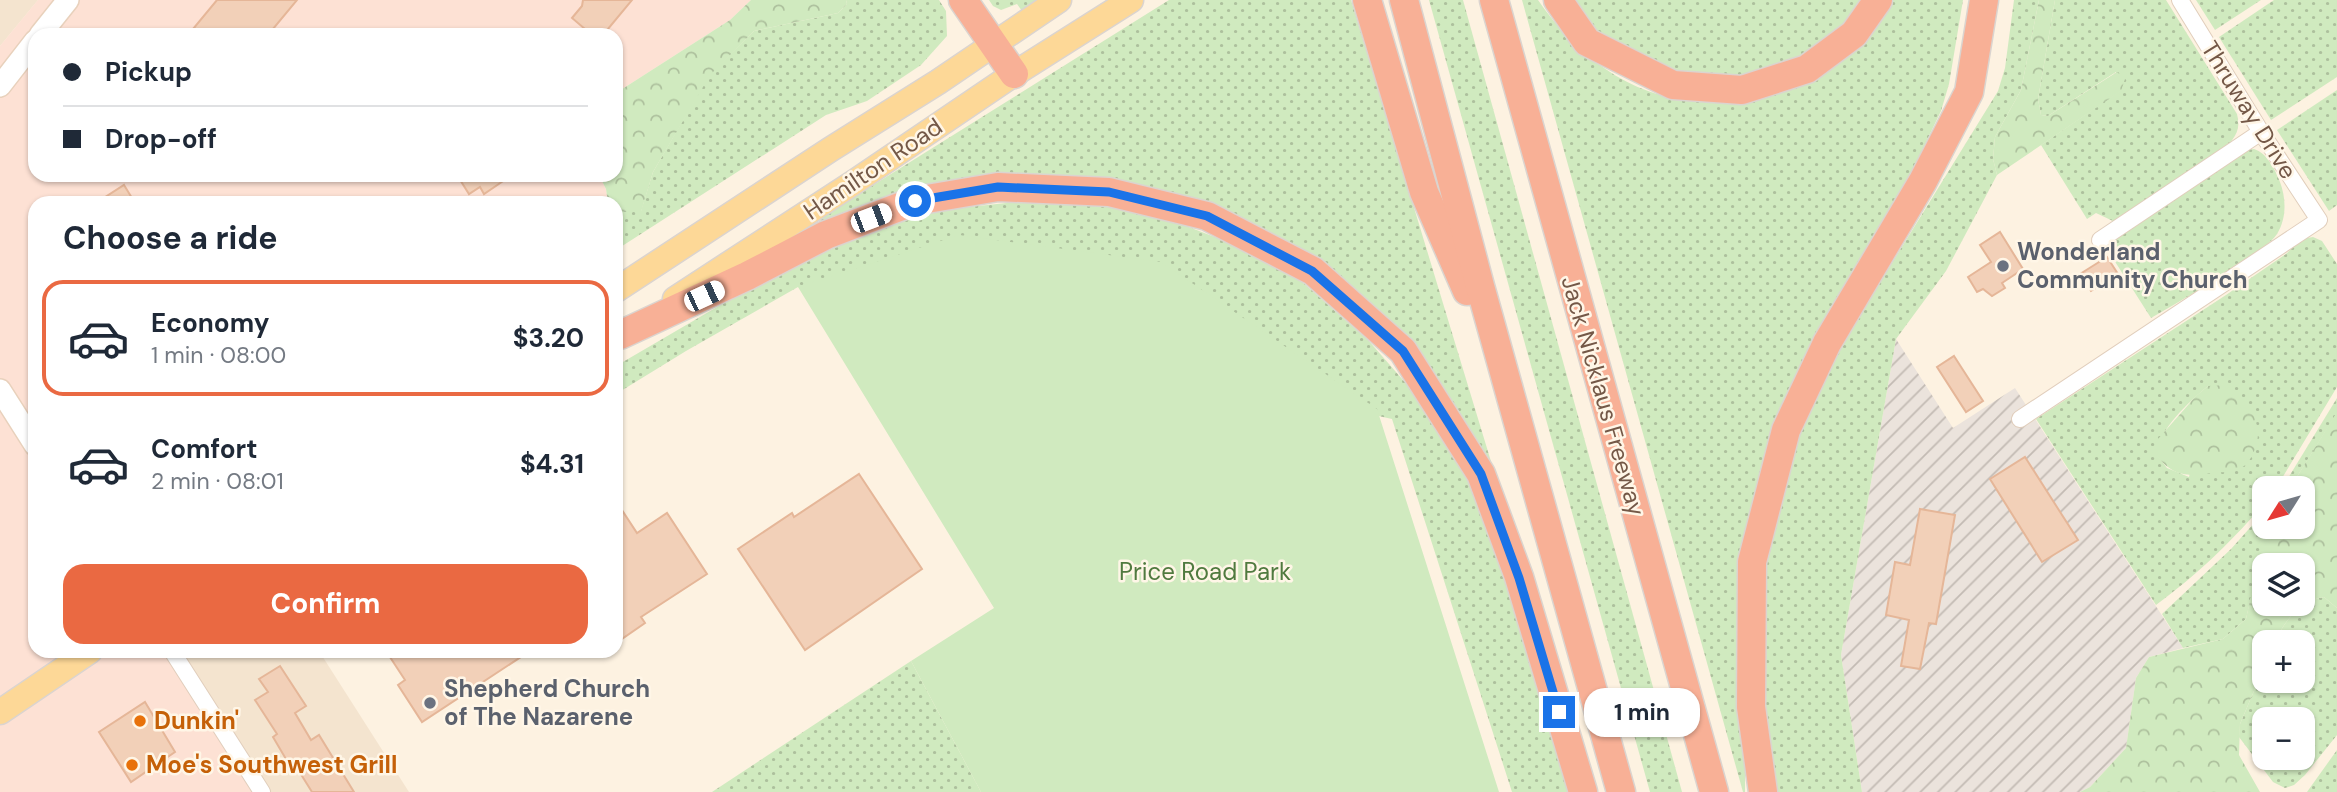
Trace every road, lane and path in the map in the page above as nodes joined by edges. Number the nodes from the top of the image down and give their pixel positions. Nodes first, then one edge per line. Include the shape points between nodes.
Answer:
1 (68, 0) edge
2 (963, 0) edge
3 (1059, 0) edge
4 (1131, 0) edge
5 (1367, 0) edge
6 (1404, 0) edge
7 (1494, 0) edge
8 (1558, 0) edge
9 (1878, 0) edge
10 (1984, 0) edge
11 (2180, 0) edge
12 (46, 28) edge
13 (992, 45) junction
14 (28, 50) edge
15 (1014, 74) junction
16 (0, 85) edge
17 (2261, 132) junction
18 (2100, 240) dead end
19 (623, 285) edge
20 (623, 334) edge
21 (623, 335) edge
22 (1507, 384) junction
23 (0, 390) edge
24 (2020, 419) dead end
25 (28, 434) edge
26 (80, 658) edge
27 (176, 658) edge
28 (0, 712) edge
29 (262, 792) edge
30 (1583, 792) edge
31 (1621, 792) edge
32 (1714, 792) edge
33 (1763, 792) edge

1 - 12 main road
2 - 13 highway
3 - 13 main road, Hamilton Road
4 - 15 main road, Hamilton Road
5 - 22 highway via 1424,192
6 - 22 highway
7 - 32 highway, Jack Nicklaus Freeway
8 - 9 highway via 1587,42 1673,86 1742,90 1807,69 1854,34
10 - 33 highway via 1969,92 1923,181 1827,342 1786,429 1752,562 1751,707
11 - 17 street, Thruway Drive
13 - 15 highway
13 - 19 main road, Hamilton Road
14 - 16 main road
15 - 20 main road, Hamilton Road
17 - 18 street
17 - 24 street, Thruway Drive via 2319,220
21 - 30 highway via 826,235 915,201 998,187 1109,192 1207,216 1312,271 1403,351 1481,474 1519,578
22 - 31 highway
23 - 25 main road
26 - 28 main road
27 - 29 street

